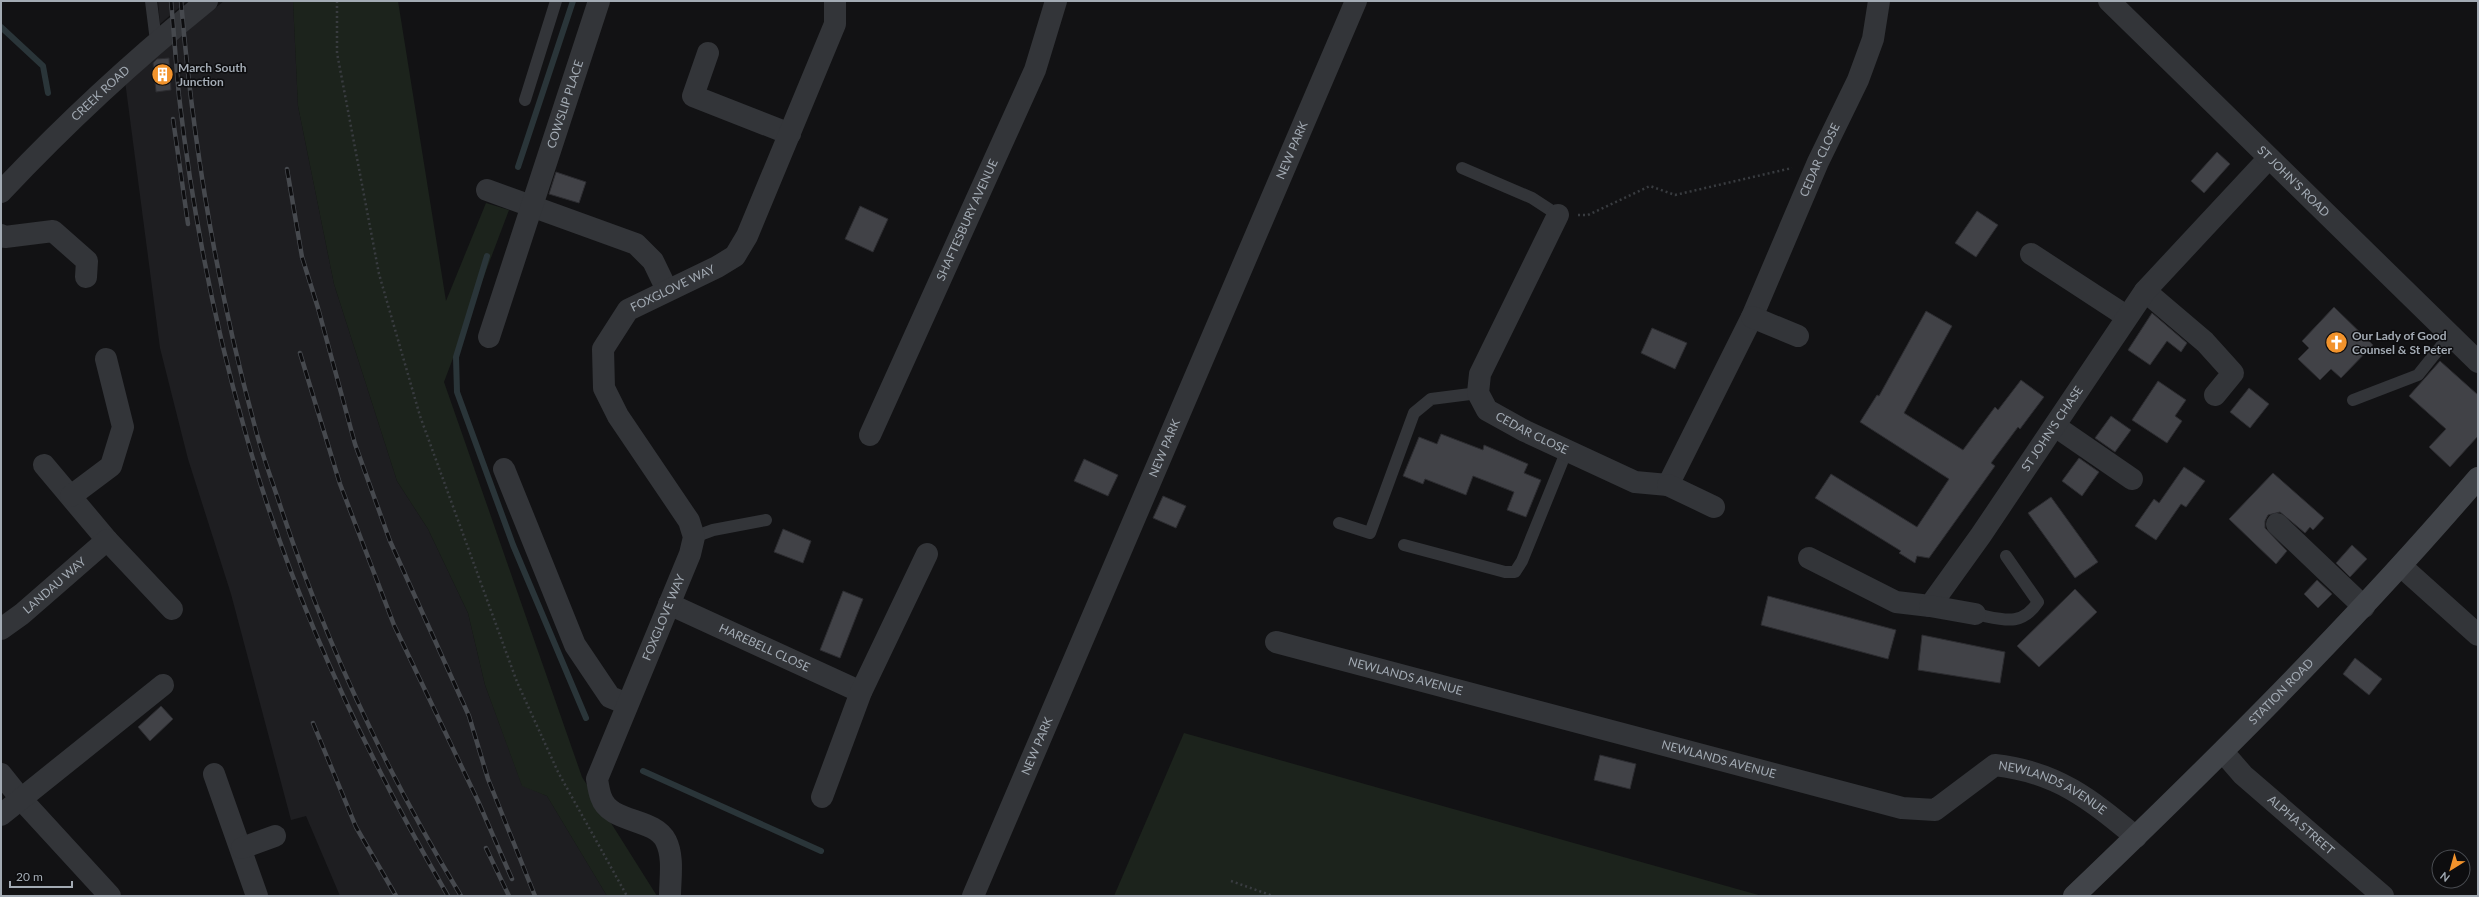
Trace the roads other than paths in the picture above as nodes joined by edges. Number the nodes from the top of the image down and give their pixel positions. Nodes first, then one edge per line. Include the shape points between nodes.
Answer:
1 (151, 1) edge
2 (206, 1) edge
3 (556, 1) edge
4 (599, 1) edge
5 (835, 1) edge
6 (1056, 1) edge
7 (1356, 1) edge
8 (1878, 1) edge
9 (2109, 1) edge
10 (156, 41) junction
11 (708, 53) dead end
12 (525, 100) dead end
13 (790, 134) junction
14 (2268, 159) junction
15 (1462, 168) dead end
16 (487, 190) dead end
17 (1, 192) edge
18 (531, 207) junction
19 (1558, 215) joint
20 (1, 235) edge
21 (2031, 254) dead end
22 (86, 277) dead end
23 (667, 290) junction
24 (2145, 291) junction
25 (2126, 316) junction
26 (1752, 317) junction
27 (1798, 336) dead end
28 (2450, 336) junction
29 (489, 337) dead end
30 (106, 359) dead end
31 (2478, 362) edge
32 (1478, 393) junction
33 (2215, 395) dead end
34 (2353, 400) dead end
35 (2055, 426) junction
36 (870, 435) dead end
37 (1567, 450) junction
38 (44, 464) dead end
39 (504, 469) dead end
40 (2478, 478) edge
41 (2132, 479) dead end
42 (1668, 485) junction
43 (71, 496) junction
44 (1714, 507) dead end
45 (766, 520) dead end
46 (1339, 523) dead end
47 (2277, 524) dead end
48 (694, 537) junction
49 (107, 540) junction
50 (1404, 545) dead end
51 (927, 554) dead end
52 (2006, 556) dead end
53 (1809, 558) dead end
54 (2401, 566) junction
55 (669, 604) junction
56 (1930, 606) junction
57 (2364, 607) junction
58 (172, 610) dead end
59 (1975, 614) joint
60 (1, 629) edge
61 (2478, 635) edge
62 (1276, 642) dead end
63 (163, 685) dead end
64 (861, 692) junction
65 (627, 704) junction
66 (2223, 752) junction
67 (1, 774) edge
68 (214, 774) dead end
69 (822, 797) dead end
70 (21, 799) junction
71 (1, 815) edge
72 (275, 836) dead end
73 (2136, 837) junction
74 (242, 848) junction
75 (103, 894) edge
76 (257, 896) edge
77 (670, 896) edge
78 (973, 896) edge
79 (2074, 896) edge
80 (2383, 896) edge

1 - 10 lane
2 - 10 street, CREEK ROAD
3 - 12 lane
4 - 18 street, COWSLIP PLACE
5 - 13 street, FOXGLOVE WAY via 835,24
6 - 36 street, SHAFTESBURY AVENUE via 1035,70
7 - 78 street, NEW PARK
8 - 26 street, CEDAR CLOSE via 1873,39 1858,80 1818,162
9 - 14 street, ST JOHN'S ROAD
10 - 17 street, CREEK ROAD via 83,109
11 - 13 street via 693,96
13 - 23 street, FOXGLOVE WAY via 747,236 735,256
14 - 24 street, ST JOHN'S CHASE
14 - 28 street, ST JOHN'S ROAD
15 - 19 lane via 1532,198
16 - 18 street
18 - 23 street via 636,244 653,261
18 - 29 street, COWSLIP PLACE
19 - 32 street via 1480,374
20 - 22 street via 5,237 53,231 87,261
21 - 25 street
23 - 48 street, FOXGLOVE WAY via 628,310 603,349 604,388 618,416 688,521
24 - 25 street, ST JOHN'S CHASE
24 - 33 street via 2205,342 2233,373
25 - 35 street, ST JOHN'S CHASE
26 - 27 street
26 - 42 street, CEDAR CLOSE
28 - 31 street, ST JOHN'S ROAD
28 - 34 lane via 2418,375
30 - 43 street via 123,427 111,466
32 - 37 street, CEDAR CLOSE via 1487,410
32 - 46 lane via 1431,399 1414,413 1370,533
35 - 41 street
35 - 56 street, ST JOHN'S CHASE
37 - 42 street, CEDAR CLOSE via 1635,482
37 - 50 lane via 1522,561 1515,572 1506,572
38 - 43 street
39 - 65 street via 575,645 610,697
40 - 54 main road, STATION ROAD
42 - 44 street, CEDAR CLOSE
43 - 49 street
45 - 48 lane via 713,530
47 - 57 street
48 - 55 street, FOXGLOVE WAY via 690,554
49 - 58 street
49 - 60 street, LANDAU WAY via 22,614
51 - 64 street
52 - 59 lane via 2038,602 2031,613 2010,621
53 - 56 street via 1896,602
54 - 57 main road, STATION ROAD
54 - 61 street
55 - 64 street, HAREBELL CLOSE
55 - 65 street, FOXGLOVE WAY
56 - 59 street
57 - 66 main road, STATION ROAD
62 - 73 street, NEWLANDS AVENUE via 1902,808 1935,810 1995,765 2022,768 2053,779 2088,798
63 - 70 street
64 - 69 street
65 - 77 street, FOXGLOVE WAY via 597,779 601,798 611,811 654,830 666,840 670,856
66 - 73 main road, STATION ROAD
66 - 80 street, ALPHA STREET via 2243,775
67 - 70 street
68 - 74 street
70 - 71 street
70 - 75 street
72 - 74 street
73 - 79 main road, STATION ROAD
74 - 76 street

